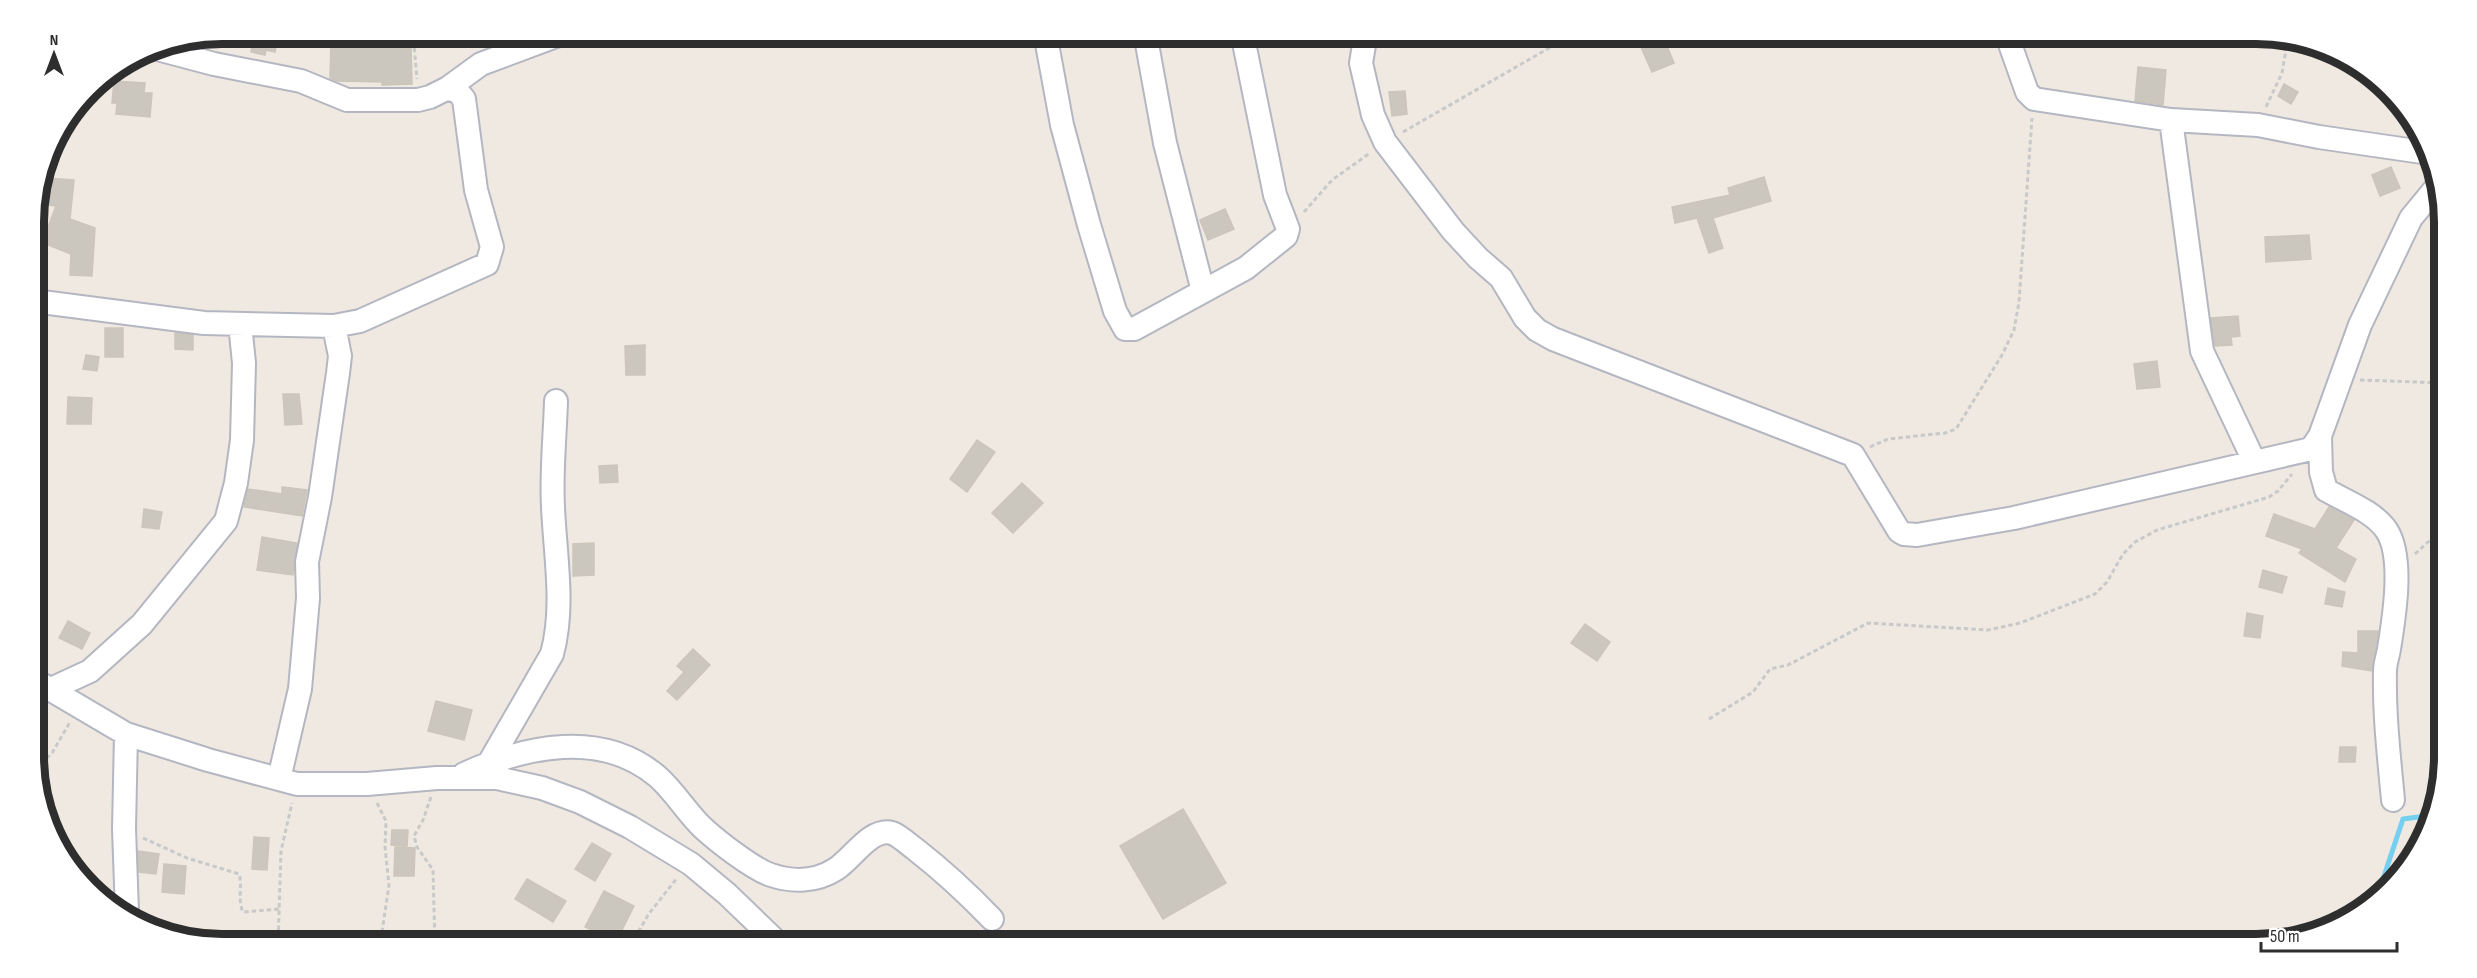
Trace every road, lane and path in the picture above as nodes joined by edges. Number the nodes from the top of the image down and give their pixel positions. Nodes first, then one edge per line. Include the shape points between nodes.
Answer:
1 (414, 44) edge
2 (534, 44) edge
3 (1047, 44) edge
4 (1147, 44) edge
5 (1244, 44) edge
6 (1364, 44) edge
7 (1555, 44) edge
8 (2010, 44) edge
9 (2287, 47) edge
10 (168, 52) edge
11 (448, 88) junction
12 (2034, 99) junction
13 (418, 100) junction
14 (2171, 120) junction
15 (2258, 125) junction
16 (1385, 142) junction
17 (2419, 152) edge
18 (2431, 193) edge
19 (1288, 229) junction
20 (1203, 291) junction
21 (44, 302) edge
22 (240, 324) junction
23 (334, 326) junction
24 (2340, 379) junction
25 (2434, 383) edge
26 (556, 401) dead end
27 (2316, 442) junction
28 (1853, 455) junction
29 (2254, 461) junction
30 (2434, 539) edge
31 (2396, 572) junction
32 (44, 685) edge
33 (44, 686) edge
34 (77, 707) junction
35 (1709, 719) dead end
36 (126, 734) junction
37 (44, 763) edge
38 (489, 763) junction
39 (446, 778) junction
40 (288, 781) junction
41 (367, 784) junction
42 (2393, 800) dead end
43 (124, 829) junction
44 (691, 864) junction
45 (127, 906) edge
46 (279, 909) junction
47 (992, 919) dead end
48 (278, 934) edge
49 (382, 934) edge
50 (435, 934) edge
51 (637, 934) edge
52 (769, 934) edge

1 - 13 path
2 - 11 street via 480,64
3 - 20 street via 1062,124 1119,322 1125,329 1134,329
4 - 20 street via 1165,143
5 - 19 street via 1275,195
6 - 16 street via 1361,63 1373,115
7 - 16 path
8 - 12 street via 2027,92
9 - 15 path via 2282,73
10 - 13 street via 301,81 347,100
11 - 13 street
11 - 23 street via 464,99 476,190 492,248 487,264 360,321
12 - 14 street
12 - 28 path via 2019,302 2014,330 2002,355 1956,429 1887,439
14 - 15 street
14 - 29 street via 2202,351
15 - 17 street
16 - 19 path via 1332,180
16 - 28 street via 1453,231 1501,278 1516,305 1537,330
18 - 24 street via 2410,218 2360,325
19 - 20 street via 1286,236 1246,268
21 - 22 street via 172,320
22 - 23 street
22 - 32 street via 244,363 242,440 226,521 142,624 90,671
23 - 40 street via 340,356 307,562 308,598
24 - 25 path
24 - 27 street
26 - 38 street via 553,504 557,638 552,654
27 - 29 street via 2301,453
27 - 31 street via 2326,490 2378,520 2394,552
27 - 35 path via 2269,498 2157,530 2135,542 2095,594 2020,623 1988,630 1868,623 1788,665 1770,669 1753,692
28 - 29 street via 1899,531 1917,535 2014,518
30 - 31 path
31 - 42 street via 2384,668
33 - 34 street
34 - 36 street
34 - 37 path via 64,736
36 - 40 street
36 - 43 street
38 - 39 street
38 - 47 street via 533,750 565,746 597,748 632,760 658,777 704,829 754,867 786,880 813,878 837,869 873,837 892,833 929,860
39 - 41 street
39 - 44 street via 497,778 542,788 630,826
39 - 50 path via 414,837 433,870
40 - 41 street
40 - 46 path
41 - 49 path via 386,820 389,885
43 - 45 street
43 - 46 path via 187,858 238,874 243,912
44 - 51 path via 648,915
44 - 52 street
46 - 48 path

